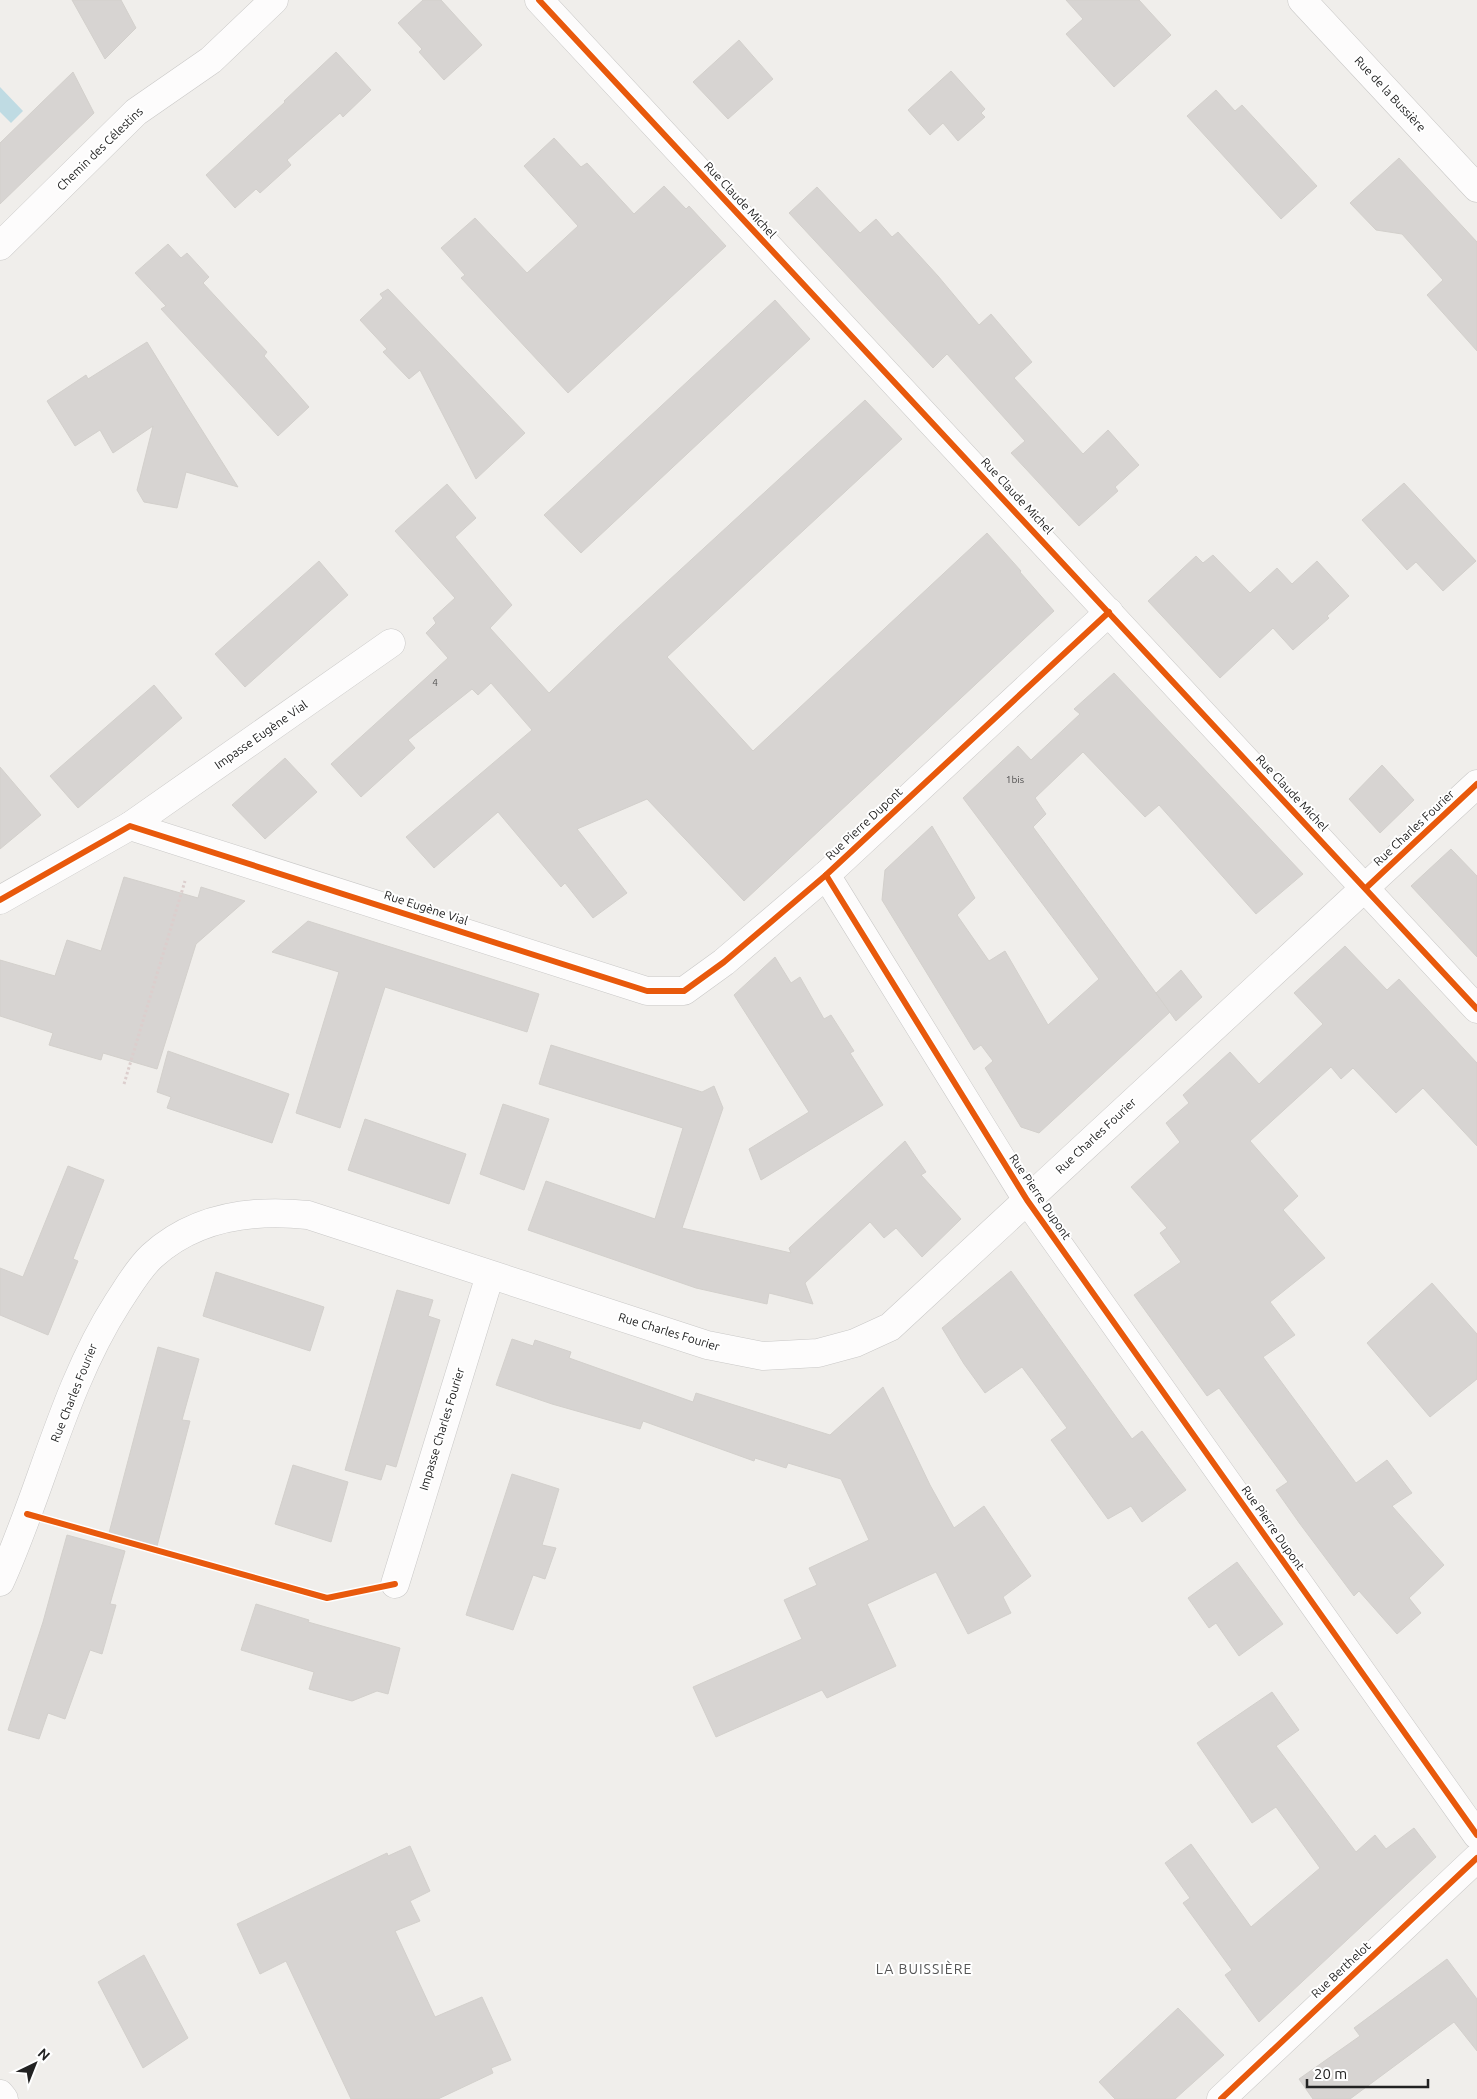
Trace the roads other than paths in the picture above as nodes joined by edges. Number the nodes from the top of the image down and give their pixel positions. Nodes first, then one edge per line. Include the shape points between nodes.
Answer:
1 (274, 0) edge
2 (539, 0) edge
3 (1302, 0) edge
4 (1477, 188) edge
5 (0, 246) edge
6 (1109, 612) junction
7 (391, 643) dead end
8 (1477, 784) edge
9 (130, 826) junction
10 (826, 874) junction
11 (1366, 888) junction
12 (0, 900) edge
13 (1477, 1009) edge
14 (1027, 1200) junction
15 (490, 1275) junction
16 (0, 1582) edge
17 (395, 1584) dead end
18 (1477, 1835) edge
19 (1477, 1858) edge
20 (0, 2094) edge
21 (4, 2099) edge
22 (1221, 2099) edge

1 - 5 street, Chemin des Célestins via 211,60 136,112
2 - 6 street, Rue Claude Michel
3 - 4 street, Rue de la Bussière
6 - 10 street, Rue Pierre Dupont
6 - 11 street, Rue Claude Michel
7 - 9 street, Impasse Eugène Vial
8 - 11 street, Rue Charles Fourier
9 - 10 street, Rue Eugène Vial via 647,990 684,991 724,962
9 - 12 street
10 - 14 street, Rue Pierre Dupont
11 - 13 street, Rue Claude Michel
11 - 14 street, Rue Charles Fourier
14 - 15 street, Rue Charles Fourier via 890,1327 855,1343 818,1353 763,1356 707,1345
14 - 18 street, Rue Pierre Dupont
15 - 16 street, Rue Charles Fourier via 308,1215 248,1213 211,1222 180,1236 152,1256 135,1275 102,1328 80,1371
15 - 17 street, Impasse Charles Fourier
19 - 22 street, Rue Berthelot
20 - 21 street

